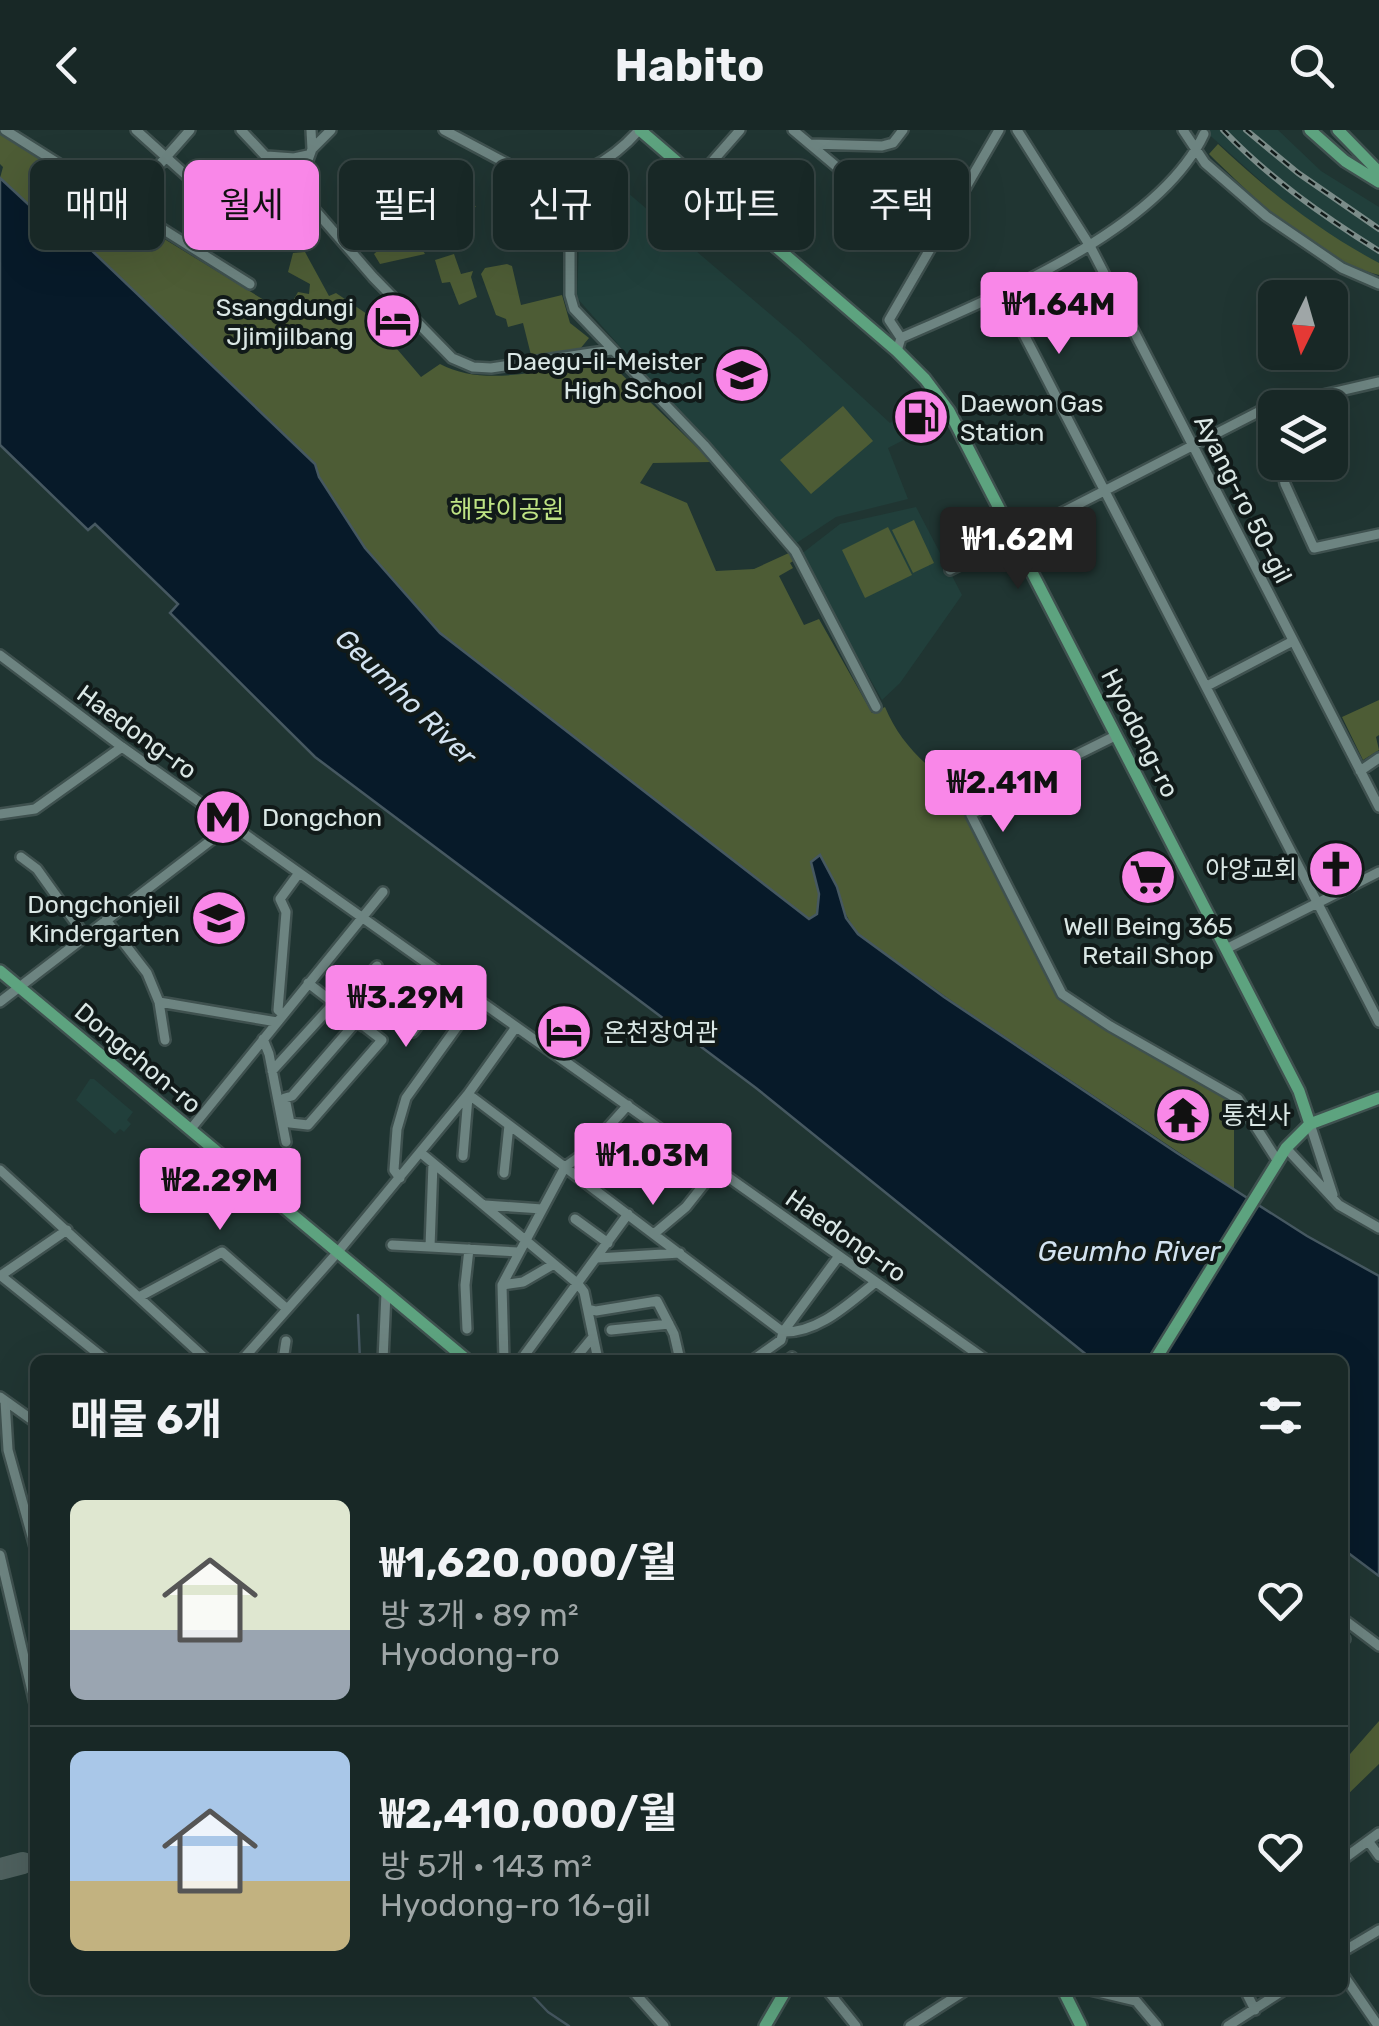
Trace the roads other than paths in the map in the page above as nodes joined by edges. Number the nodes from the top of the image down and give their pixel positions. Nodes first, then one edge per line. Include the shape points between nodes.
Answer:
1 (136, 130) edge
2 (190, 130) edge
3 (241, 130) edge
4 (312, 130) edge
5 (331, 130) edge
6 (444, 130) edge
7 (640, 130) edge
8 (740, 130) edge
9 (793, 130) edge
10 (903, 130) edge
11 (999, 130) edge
12 (1017, 130) edge
13 (1183, 130) edge
14 (1310, 130) edge
15 (1338, 130) edge
16 (9, 131) edge
17 (1204, 134) dead end
18 (810, 144) junction
19 (1197, 150) junction
20 (310, 152) junction
21 (267, 156) junction
22 (164, 158) junction
23 (53, 160) edge
24 (270, 160) edge
25 (307, 160) edge
26 (500, 160) edge
27 (609, 160) edge
28 (674, 160) edge
29 (714, 160) edge
30 (834, 164) edge
31 (1379, 172) edge
32 (184, 175) edge
33 (1379, 182) edge
34 (969, 183) edge
35 (319, 218) edge
36 (164, 231) edge
37 (1090, 246) junction
38 (570, 250) edge
39 (778, 250) edge
40 (931, 250) edge
41 (250, 284) dead end
42 (1379, 284) edge
43 (1002, 292) junction
44 (901, 338) junction
45 (611, 350) junction
46 (897, 352) junction
47 (1379, 382) edge
48 (1344, 390) edge
49 (1258, 412) edge
50 (1194, 446) junction
51 (1284, 480) edge
52 (1106, 491) junction
53 (1379, 534) edge
54 (1013, 538) junction
55 (950, 570) dead end
56 (1293, 641) junction
57 (0, 655) edge
58 (1207, 686) junction
59 (876, 707) dead end
60 (1116, 736) junction
61 (122, 747) junction
62 (1379, 758) edge
63 (1360, 771) junction
64 (1379, 807) edge
65 (0, 814) edge
66 (232, 825) junction
67 (21, 857) dead end
68 (299, 872) junction
69 (1379, 872) edge
70 (383, 892) dead end
71 (1317, 902) junction
72 (362, 917) junction
73 (106, 920) junction
74 (85, 936) junction
75 (1226, 949) junction
76 (376, 966) dead end
77 (0, 971) edge
78 (404, 976) dead end
79 (308, 983) junction
80 (18, 986) junction
81 (476, 999) junction
82 (0, 1002) edge
83 (159, 1002) junction
84 (337, 1005) junction
85 (379, 1007) junction
86 (426, 1015) dead end
87 (280, 1018) junction
88 (1379, 1022) edge
89 (360, 1023) junction
90 (516, 1027) junction
91 (165, 1040) dead end
92 (263, 1040) junction
93 (272, 1071) junction
94 (468, 1094) junction
95 (1379, 1098) edge
96 (628, 1105) junction
97 (509, 1124) junction
98 (1310, 1124) junction
99 (190, 1130) junction
100 (675, 1140) junction
101 (286, 1142) dead end
102 (1286, 1148) junction
103 (421, 1153) junction
104 (463, 1156) dead end
105 (1276, 1160) junction
106 (433, 1163) junction
107 (565, 1167) junction
108 (716, 1169) junction
109 (0, 1170) edge
110 (651, 1173) dead end
111 (504, 1174) dead end
112 (400, 1178) junction
113 (514, 1194) dead end
114 (1336, 1202) junction
115 (483, 1204) junction
116 (513, 1207) junction
117 (542, 1209) junction
118 (628, 1214) junction
119 (575, 1220) dead end
120 (1379, 1228) edge
121 (68, 1230) junction
122 (655, 1233) junction
123 (525, 1240) junction
124 (608, 1242) junction
125 (392, 1244) dead end
126 (430, 1247) junction
127 (469, 1249) junction
128 (518, 1252) junction
129 (337, 1253) junction
130 (682, 1253) junction
131 (839, 1256) junction
132 (598, 1258) junction
133 (554, 1264) junction
134 (0, 1276) edge
135 (876, 1282) junction
136 (578, 1284) junction
137 (502, 1285) junction
138 (386, 1293) junction
139 (138, 1296) junction
140 (287, 1309) junction
141 (588, 1309) junction
142 (669, 1324) junction
143 (467, 1329) dead end
144 (610, 1330) dead end
145 (784, 1332) junction
146 (593, 1337) junction
147 (286, 1341) dead end
148 (100, 1355) edge
149 (201, 1355) edge
150 (246, 1355) edge
151 (284, 1355) edge
152 (383, 1355) edge
153 (461, 1355) edge
154 (504, 1355) edge
155 (525, 1355) edge
156 (578, 1355) edge
157 (597, 1355) edge
158 (678, 1355) edge
159 (760, 1355) edge
160 (976, 1355) edge
161 (1158, 1355) edge
162 (3, 1399) edge
163 (30, 1418) edge
164 (30, 1529) edge
165 (0, 1555) edge
166 (1348, 1623) edge
167 (1379, 1646) edge
168 (30, 1683) edge
169 (1379, 1833) edge
170 (1369, 1842) junction
171 (1348, 1856) edge
172 (1379, 1856) edge
173 (1379, 1930) edge
174 (1348, 1948) edge
175 (1348, 1983) edge
176 (643, 1995) edge
177 (783, 1995) edge
178 (831, 1995) edge
179 (958, 1995) edge
180 (1066, 1995) edge
181 (1111, 1995) edge
182 (1248, 1995) edge
183 (1277, 1995) edge
184 (1255, 2010) junction
185 (1377, 2025) edge
186 (664, 2026) edge
187 (766, 2026) edge
188 (856, 2026) edge
189 (910, 2026) edge
190 (1081, 2026) edge
191 (1157, 2026) edge
192 (1228, 2026) edge

1 - 22 street
2 - 22 street
3 - 21 street
4 - 20 street
5 - 20 street
6 - 26 street
7 - 27 street
7 - 28 main road, Hyodong-ro
8 - 29 street
9 - 18 street
10 - 18 street via 882,146
11 - 34 street
12 - 37 street, Ayang-ro 50-gil
13 - 19 street
14 - 33 main road
15 - 31 main road
16 - 23 street
17 - 19 street
18 - 30 street
19 - 37 street via 1126,221
19 - 42 street via 1302,244
20 - 21 street
20 - 25 street
21 - 24 street
22 - 32 street
35 - 45 street via 452,358 491,368
36 - 41 street
37 - 43 street
37 - 50 street, Ayang-ro 50-gil
38 - 45 street via 570,295
39 - 46 main road, Hyodong-ro
40 - 44 street via 889,320
43 - 44 street
43 - 52 street
44 - 46 street
45 - 59 street via 795,550
46 - 54 main road, Hyodong-ro via 948,411
47 - 48 street
49 - 50 street
50 - 52 street
50 - 56 street, Ayang-ro 50-gil
51 - 53 street via 1314,548
52 - 54 street
52 - 58 street
54 - 55 street
54 - 60 main road, Hyodong-ro
56 - 58 street
56 - 63 street, Ayang-ro 50-gil
57 - 61 street, Haedong-ro
58 - 71 street
60 - 75 main road, Hyodong-ro
60 - 105 street via 1022,782 971,816 1062,994 1238,1098
61 - 65 street via 35,809
61 - 66 street, Haedong-ro
62 - 63 street
63 - 64 street, Ayang-ro 50-gil
66 - 68 street, Haedong-ro
66 - 73 street
67 - 74 street
68 - 72 street, Haedong-ro
68 - 87 street via 280,899 286,912
69 - 71 street
70 - 72 street
71 - 75 street
71 - 88 street
72 - 79 street
72 - 81 street, Haedong-ro
73 - 74 street
73 - 83 street
74 - 80 street
75 - 98 main road, Hyodong-ro
76 - 84 street
77 - 80 main road, Dongchon-ro
78 - 85 street
79 - 84 street
79 - 87 street
80 - 82 street
80 - 99 main road, Dongchon-ro
81 - 90 street, Haedong-ro
81 - 112 street via 406,1098 394,1153
83 - 87 street
83 - 91 street
84 - 89 street
84 - 93 street
85 - 86 street via 413,1032
85 - 89 street
87 - 92 street
89 - 89 street via 285,1098 290,1123 308,1126 382,1040
90 - 94 street
90 - 96 street, Haedong-ro
92 - 93 street
92 - 99 street
93 - 101 street
94 - 97 street
94 - 103 street
94 - 104 street
95 - 98 main road
96 - 100 street, Haedong-ro
96 - 107 street
97 - 107 street
97 - 111 street
98 - 102 main road
98 - 114 street
99 - 129 main road, Dongchon-ro
100 - 108 street, Haedong-ro
100 - 110 street
102 - 105 main road
102 - 114 street
103 - 106 street
103 - 112 street
105 - 161 main road
106 - 115 street
106 - 126 street
107 - 117 street
107 - 118 street
108 - 122 street
108 - 131 street, Haedong-ro
109 - 121 street
112 - 129 street
113 - 116 street
114 - 120 street
115 - 116 street
115 - 123 street
116 - 117 street
117 - 123 street
118 - 122 street
118 - 124 street
119 - 124 street
121 - 134 street
121 - 139 street
122 - 130 street
123 - 128 street
123 - 133 street
124 - 132 street
125 - 126 street
126 - 127 street
127 - 128 street
127 - 143 street
128 - 137 street
129 - 138 main road, Dongchon-ro
129 - 140 street
130 - 132 street
130 - 145 street
131 - 135 street, Haedong-ro
131 - 145 street
132 - 136 street
133 - 136 street
133 - 137 street via 523,1282
134 - 148 street
135 - 145 street via 829,1318
135 - 160 street, Haedong-ro
136 - 141 street
136 - 155 street
137 - 154 street
138 - 152 street
138 - 153 main road, Dongchon-ro
139 - 140 street via 222,1252
139 - 149 street
140 - 150 street
141 - 142 street via 657,1301
141 - 146 street
142 - 144 street
142 - 158 street
145 - 159 street
146 - 156 street
146 - 157 street
147 - 151 street
162 - 163 street
162 - 164 street via 8,1450
165 - 168 street
166 - 167 street
169 - 170 street
170 - 171 street
170 - 172 street
173 - 174 street
175 - 185 street
176 - 186 street
177 - 187 main road
178 - 188 street
179 - 189 street
180 - 190 main road
181 - 191 street via 1136,2001
182 - 184 street
183 - 184 street
184 - 192 street

